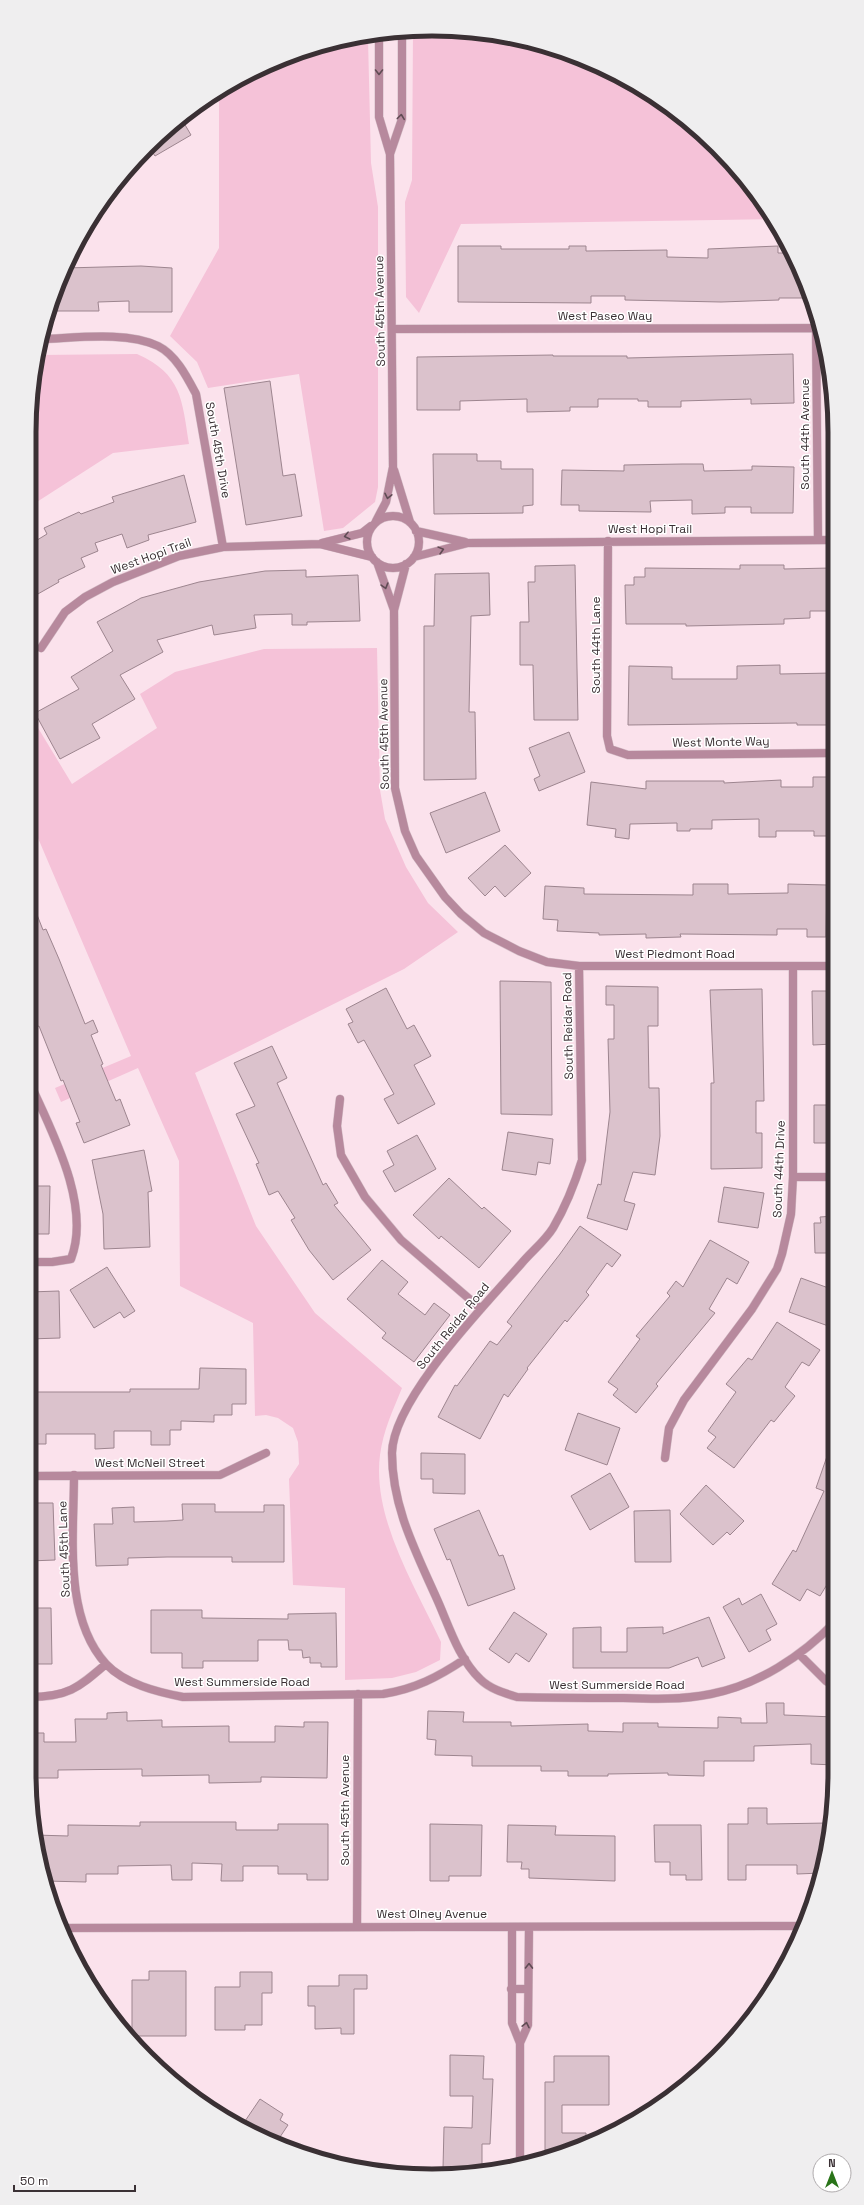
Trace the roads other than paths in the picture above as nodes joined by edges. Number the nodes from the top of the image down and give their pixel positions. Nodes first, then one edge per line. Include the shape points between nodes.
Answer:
1 (402, 37) edge
2 (379, 39) edge
3 (390, 154) junction
4 (814, 328) edge
5 (392, 329) junction
6 (47, 339) edge
7 (817, 340) edge
8 (393, 467) junction
9 (410, 522) junction
10 (374, 524) junction
11 (416, 531) junction
12 (818, 540) junction
13 (828, 540) edge
14 (608, 541) junction
15 (468, 543) junction
16 (320, 544) junction
17 (223, 546) junction
18 (414, 557) junction
19 (374, 560) junction
20 (406, 564) junction
21 (394, 610) junction
22 (41, 648) dead end
23 (610, 750) joint
24 (828, 753) edge
25 (519, 951) joint
26 (579, 966) junction
27 (793, 966) junction
28 (828, 966) edge
29 (36, 1097) edge
30 (340, 1099) dead end
31 (793, 1177) junction
32 (828, 1177) edge
33 (36, 1262) edge
34 (481, 1309) junction
35 (266, 1453) dead end
36 (665, 1458) dead end
37 (36, 1476) edge
38 (74, 1476) junction
39 (828, 1628) edge
40 (799, 1654) junction
41 (465, 1659) junction
42 (106, 1664) junction
43 (828, 1682) edge
44 (498, 1691) joint
45 (358, 1694) junction
46 (36, 1697) edge
47 (357, 1926) junction
48 (798, 1926) edge
49 (512, 1927) junction
50 (529, 1927) junction
51 (67, 1928) edge
52 (511, 1989) junction
53 (528, 1989) junction
54 (520, 2044) junction
55 (520, 2159) edge

3 -> 1 street, South 45th Avenue via 402,119
2 -> 3 street, South 45th Avenue via 379,117
3 - 5 street, South 45th Avenue
4 - 5 street, West Paseo Way
5 - 8 street, South 45th Avenue
6 - 17 street, South 45th Drive via 141,340 159,347 177,362 196,394
7 - 12 street, South 44th Avenue
8 - 9 street, South 45th Avenue
8 -> 10 street, South 45th Avenue via 386,502
9 - 10 street, West Hopi Trail via 393,515
9 - 11 street
10 -> 16 street, West Hopi Trail via 362,532
10 - 19 street via 366,541 367,550
11 - 15 street, West Hopi Trail
11 - 18 street via 419,544
12 - 13 street, West Hopi Trail
12 - 14 street, West Hopi Trail
14 - 15 street, West Hopi Trail
14 - 23 street, South 44th Lane via 607,736
18 -> 15 street, West Hopi Trail
16 - 17 street, West Hopi Trail
16 - 19 street, West Hopi Trail
17 - 22 street, West Hopi Trail via 179,556 149,567 85,597 65,612
18 - 20 street, West Hopi Trail
19 - 20 street, West Hopi Trail via 391,568
19 -> 21 street, South 45th Avenue
20 - 21 street, South 45th Avenue
21 - 25 street, South 45th Avenue via 395,788 405,831 416,856 445,897 461,914 484,933
23 - 24 street, West Monte Way via 628,755
25 - 26 street, West Piedmont Road via 548,962
26 - 27 street, West Piedmont Road
26 - 34 street, South Reidar Road via 582,1160 573,1190 552,1229
27 - 28 street, West Piedmont Road
27 - 31 street, South 44th Drive
29 - 33 street via 68,1172 75,1209 76,1247 71,1259
30 - 34 street via 337,1126 341,1155 365,1197 401,1240
31 - 32 street
31 - 36 street, South 44th Drive via 791,1214 777,1269 752,1309 684,1400 670,1428
34 - 41 street, South Reidar Road via 436,1364 410,1401 400,1422 392,1451 397,1501 404,1523 413,1548
35 - 38 street, West McNeil Street via 220,1475
37 - 38 street, West McNeil Street
38 - 42 street, South 45th Lane via 77,1603 87,1633
39 - 40 street, West Summerside Road
40 - 43 street
40 - 44 street, West Summerside Road via 746,1683 691,1698 517,1697
41 - 44 street, South Reidar Road via 480,1680
41 - 45 street, West Summerside Road via 440,1676 404,1691
42 - 45 street, West Summerside Road via 136,1684 183,1697
42 - 46 street via 80,1686 64,1693
45 - 47 street, South 45th Avenue
47 - 49 street, West Olney Avenue
47 - 51 street, West Olney Avenue
48 - 50 street, West Olney Avenue
49 - 50 street, West Olney Avenue
49 - 52 street
53 -> 50 street
52 - 53 street
52 - 54 street via 512,2023
54 -> 53 street via 528,2025
54 - 55 street

